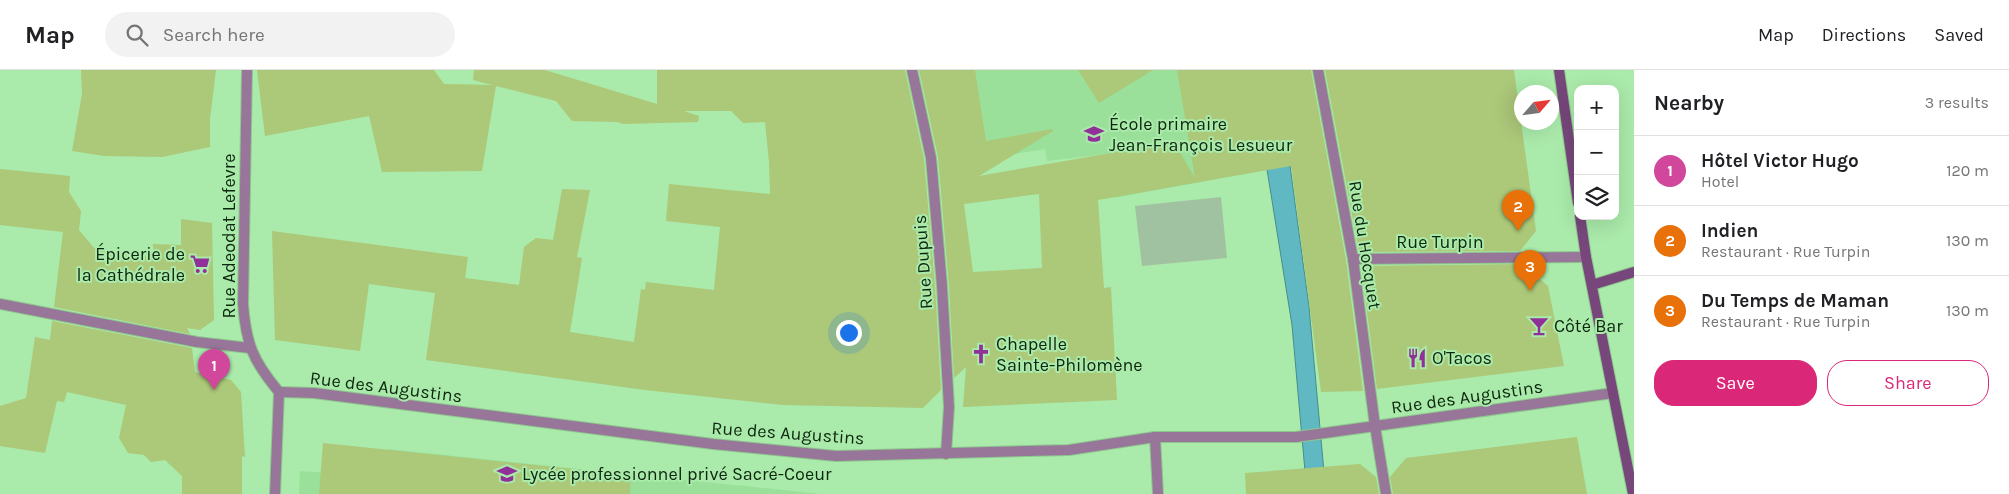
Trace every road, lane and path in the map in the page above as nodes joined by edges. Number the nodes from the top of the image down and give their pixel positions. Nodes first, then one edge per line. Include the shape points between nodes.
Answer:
1 (247, 70) edge
2 (912, 70) edge
3 (1318, 70) edge
4 (1559, 70) edge
5 (1574, 175) edge
6 (1581, 220) edge
7 (1586, 257) junction
8 (1353, 259) junction
9 (1634, 272) edge
10 (1592, 285) junction
11 (0, 304) edge
12 (250, 348) junction
13 (279, 392) junction
14 (1613, 394) junction
15 (1375, 426) junction
16 (1155, 437) junction
17 (946, 454) junction
18 (275, 494) edge
19 (1158, 494) edge
20 (1386, 494) edge
21 (1633, 494) edge

1 - 12 street, Rue Adeodat Lefevre via 243,304 244,327
2 - 17 street, Rue Dupuis via 931,158 949,407
3 - 8 street, Rue du Hocquet
4 - 5 main road
6 - 7 main road
7 - 8 street, Rue Turpin
7 - 10 main road
8 - 15 street, Rue du Hocquet
9 - 10 main road
10 - 14 main road
11 - 12 street via 197,342
12 - 13 street, Rue Adeodat Lefevre via 261,371
13 - 17 street, Rue des Augustins via 314,393 713,444 836,456
13 - 18 street
14 - 15 street, Rue des Augustins
14 - 21 main road
15 - 16 street, Rue des Augustins via 1296,437
15 - 20 street, Rue du Hocquet
16 - 17 street, Rue des Augustins via 1069,450
16 - 19 street

